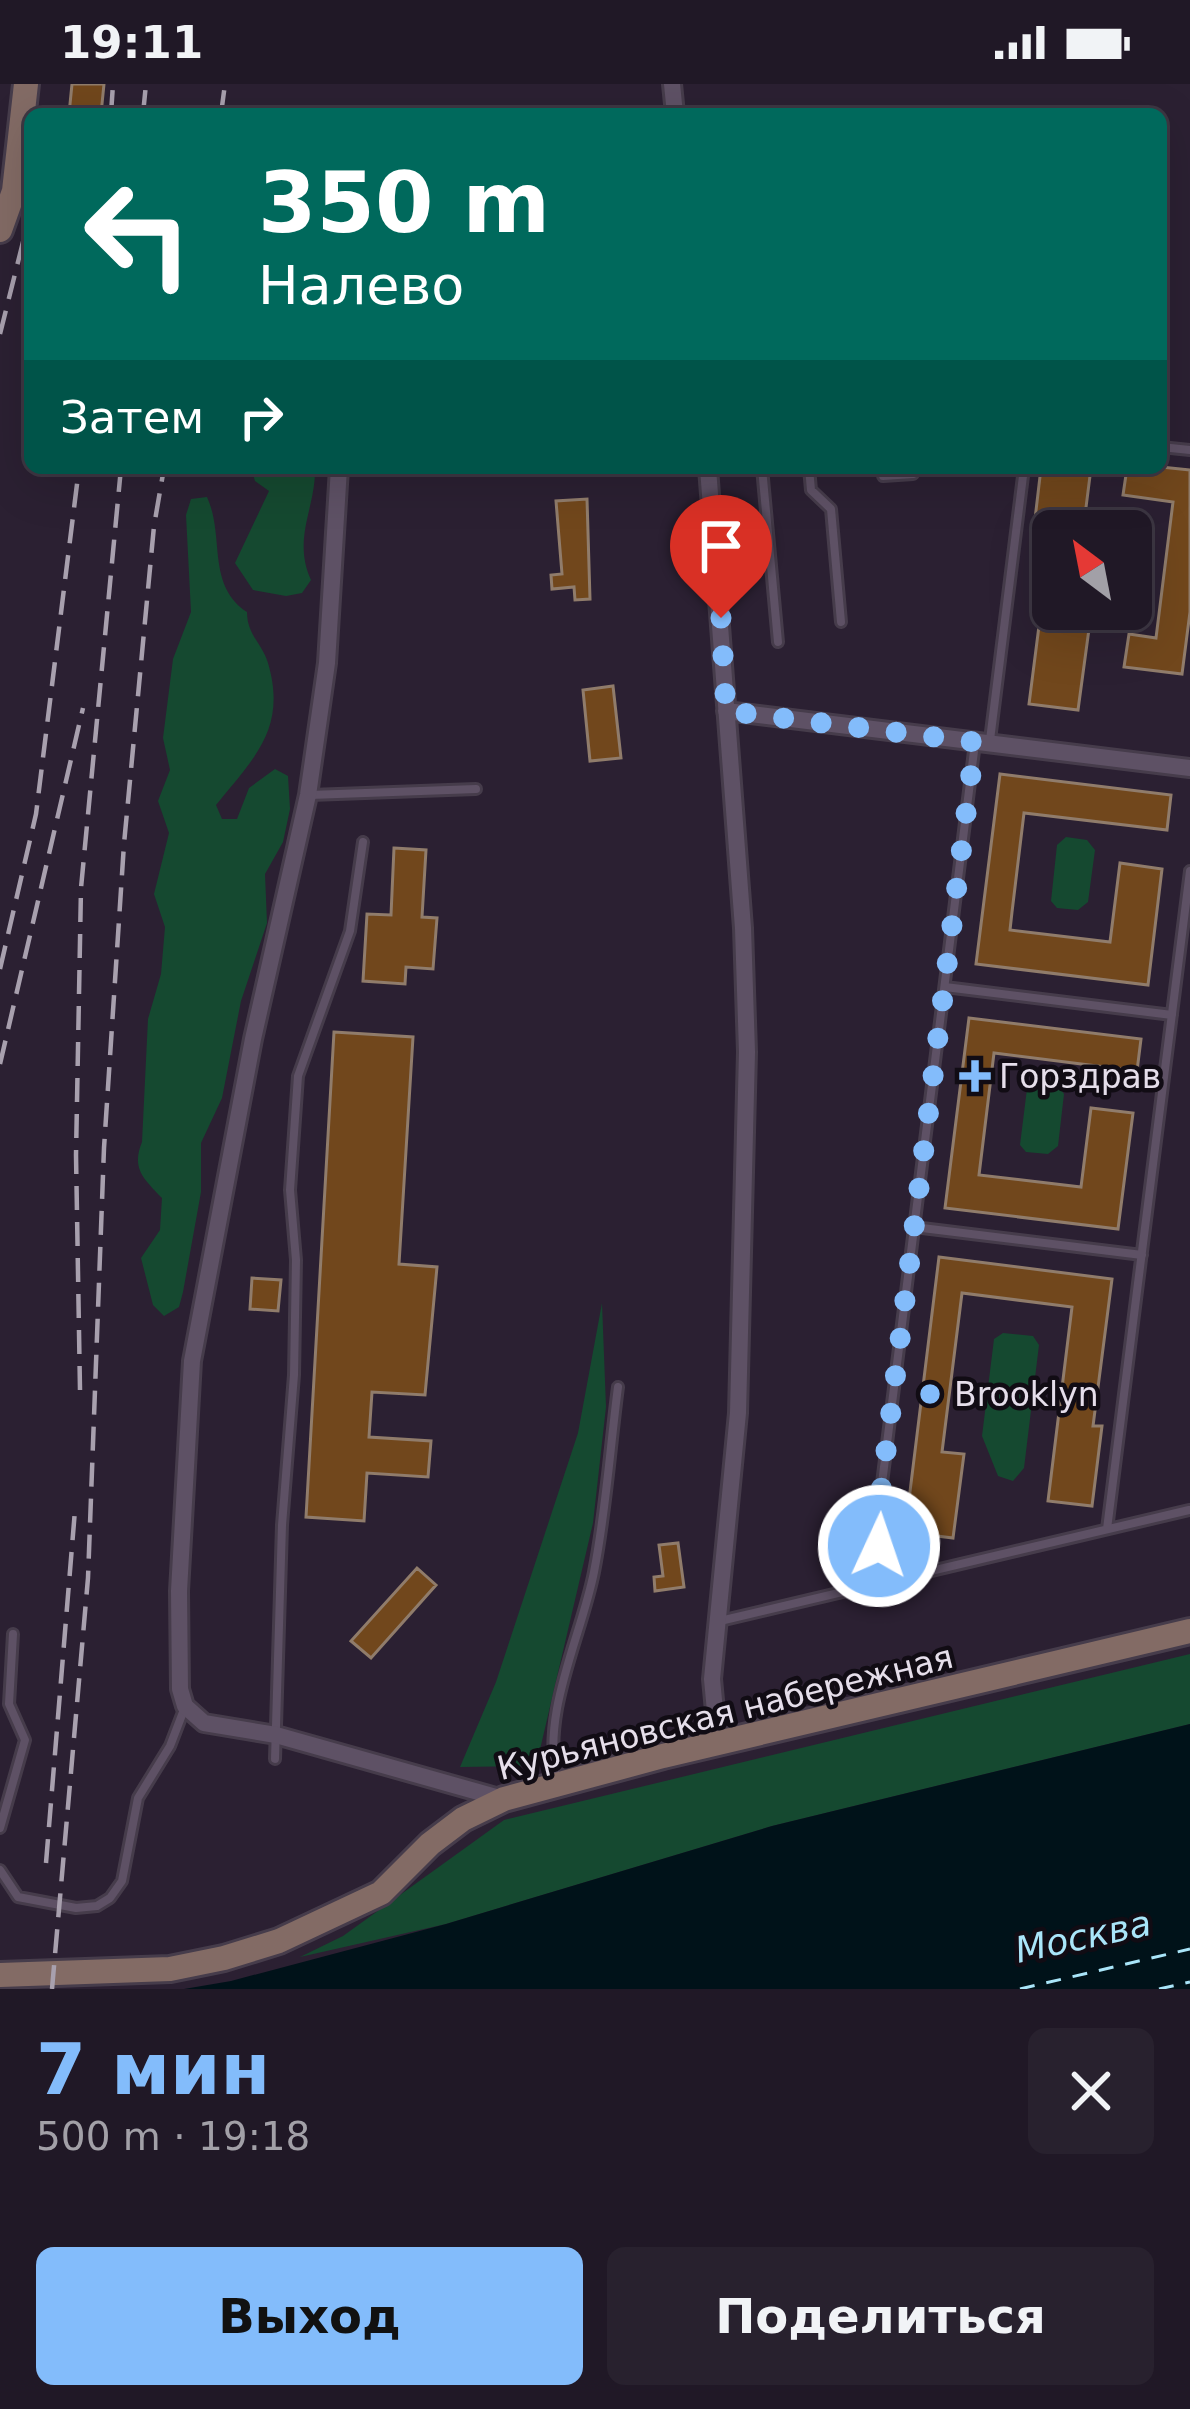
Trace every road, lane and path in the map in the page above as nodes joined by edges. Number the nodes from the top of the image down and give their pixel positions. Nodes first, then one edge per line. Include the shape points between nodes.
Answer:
1 (26, 84) edge
2 (0, 230) edge
3 (339, 474) edge
4 (708, 474) edge
5 (763, 474) edge
6 (810, 474) edge
7 (883, 474) edge
8 (914, 474) dead end
9 (1023, 474) edge
10 (841, 622) dead end
11 (778, 642) dead end
12 (726, 711) junction
13 (982, 743) junction
14 (1190, 768) edge
15 (476, 790) dead end
16 (308, 795) junction
17 (363, 842) dead end
18 (1190, 871) edge
19 (944, 987) junction
20 (1172, 1016) junction
21 (914, 1227) junction
22 (1142, 1255) junction
23 (618, 1387) dead end
24 (1189, 1510) edge
25 (1107, 1529) junction
26 (881, 1582) junction
27 (718, 1621) junction
28 (1190, 1631) edge
29 (14, 1634) dead end
30 (185, 1706) junction
31 (276, 1735) junction
32 (718, 1743) junction
33 (275, 1759) dead end
34 (557, 1782) junction
35 (504, 1799) junction
36 (0, 1828) edge
37 (0, 1870) edge
38 (0, 1971) edge

1 - 2 main road via 14,191
3 - 16 street via 327,663
4 - 12 street
5 - 11 lane
6 - 10 lane via 811,490 831,509
7 - 8 lane
9 - 13 lane
12 - 13 street
12 - 27 street via 747,1097 738,1413
13 - 14 street
13 - 19 lane
15 - 16 lane
16 - 30 street via 192,1360 179,1591
17 - 31 lane via 350,931 298,1076
18 - 20 lane
19 - 20 lane
19 - 21 lane
20 - 22 lane
21 - 22 lane
21 - 26 lane via 878,1515
22 - 25 lane
23 - 34 lane via 596,1565 555,1731
24 - 25 lane
25 - 26 lane
26 - 27 lane
27 - 32 street
28 - 32 main road, Курьяновская набережная
29 - 36 lane via 9,1705 25,1740
30 - 31 street via 204,1723
30 - 37 lane via 138,1798 122,1881 110,1898 76,1908 18,1897
31 - 33 lane
31 - 35 street
32 - 34 main road, Курьяновская набережная
34 - 35 main road, Курьяновская набережная
35 - 38 main road, Курьяновская набережная via 430,1844 381,1892 279,1942 170,1969

